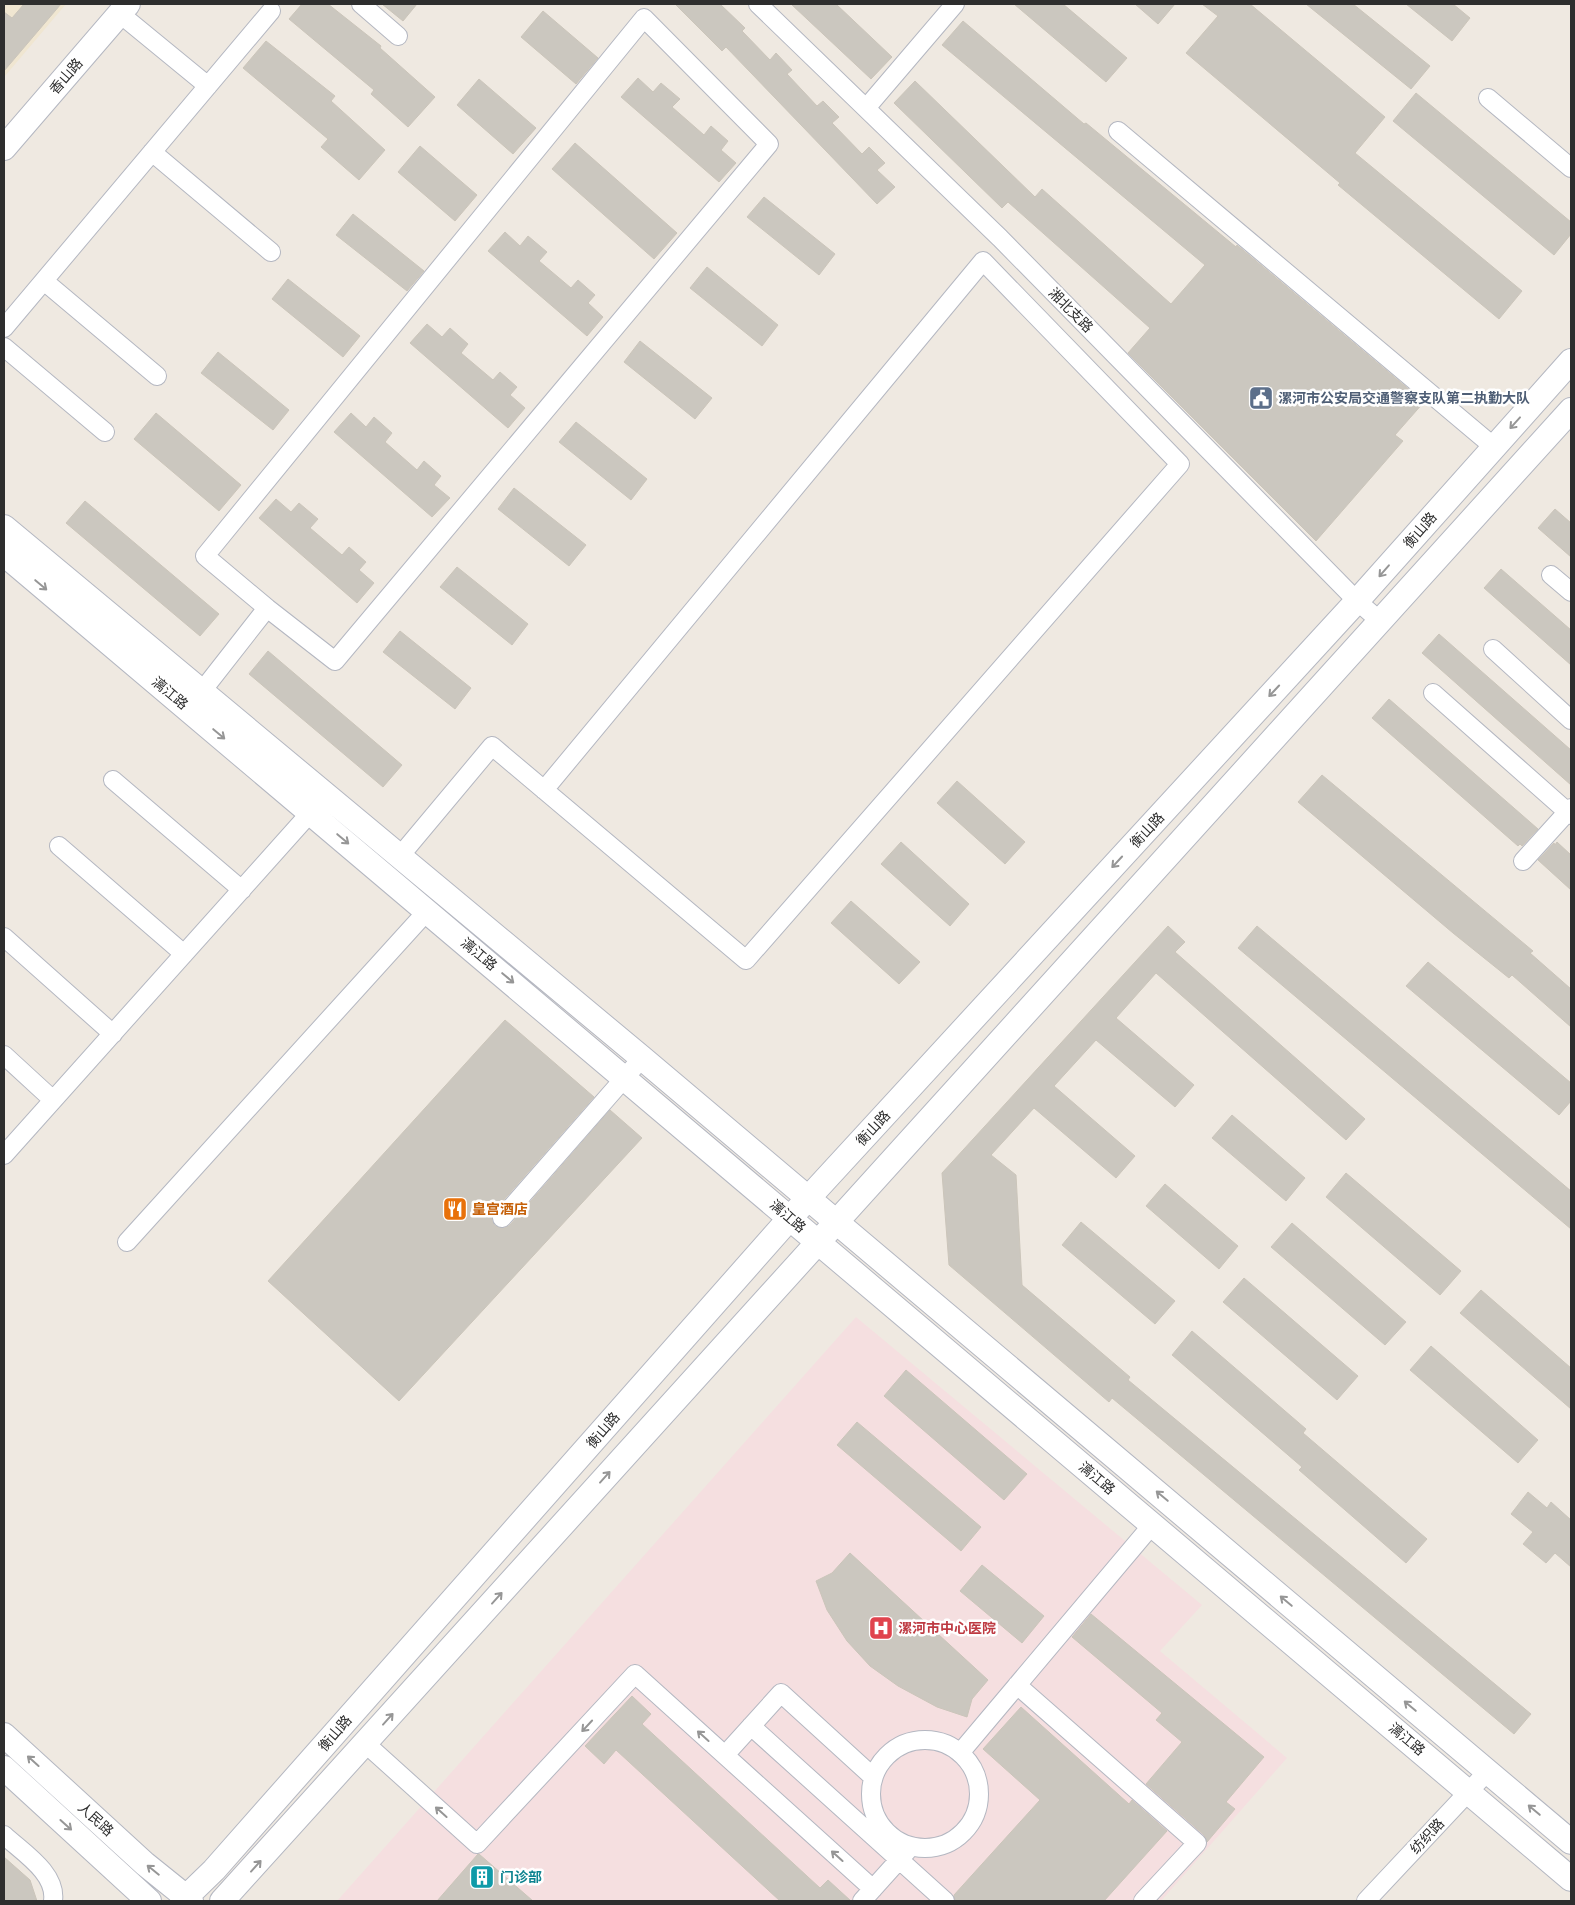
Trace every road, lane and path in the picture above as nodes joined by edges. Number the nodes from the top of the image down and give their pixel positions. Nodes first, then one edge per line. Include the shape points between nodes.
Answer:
1 (361, 4) edge
2 (758, 4) edge
3 (954, 4) edge
4 (124, 8) edge
5 (271, 11) dead end
6 (398, 36) dead end
7 (208, 86) junction
8 (1488, 98) dead end
9 (866, 107) junction
10 (1118, 131) dead end
11 (4, 148) edge
12 (152, 152) junction
13 (1571, 168) edge
14 (272, 252) dead end
15 (44, 281) junction
16 (4, 328) edge
17 (4, 347) edge
18 (1571, 361) edge
19 (157, 376) dead end
20 (1571, 410) edge
21 (105, 432) dead end
22 (1494, 446) junction
23 (4, 527) edge
24 (4, 554) edge
25 (1551, 575) dead end
26 (1571, 592) edge
27 (1357, 601) junction
28 (266, 608) junction
29 (1380, 621) junction
30 (1493, 649) dead end
31 (1433, 692) dead end
32 (195, 700) junction
33 (1571, 720) edge
34 (113, 780) dead end
35 (544, 790) junction
36 (312, 812) junction
37 (1570, 812) edge
38 (59, 846) dead end
39 (400, 856) junction
40 (1523, 861) dead end
41 (242, 890) junction
42 (428, 910) junction
43 (4, 937) edge
44 (184, 954) junction
45 (113, 1034) junction
46 (4, 1055) edge
47 (642, 1058) junction
48 (625, 1077) junction
49 (53, 1100) junction
50 (4, 1155) edge
51 (808, 1198) junction
52 (502, 1218) dead end
53 (790, 1218) junction
54 (836, 1221) junction
55 (817, 1241) junction
56 (127, 1242) dead end
57 (1152, 1525) junction
58 (1017, 1685) junction
59 (751, 1726) junction
60 (4, 1735) edge
61 (366, 1744) junction
62 (960, 1753) junction
63 (725, 1755) junction
64 (5, 1771) edge
65 (1488, 1771) junction
66 (873, 1777) junction
67 (1469, 1791) junction
68 (4, 1835) edge
69 (1571, 1842) edge
70 (912, 1846) junction
71 (899, 1860) junction
72 (1571, 1879) edge
73 (868, 1895) edge
74 (187, 1900) edge
75 (53, 1901) edge
76 (149, 1901) edge
77 (222, 1901) edge
78 (945, 1901) edge
79 (1143, 1901) edge
80 (1366, 1901) edge

1 - 6 street
2 - 9 street, 湘北支路
3 - 9 street
4 - 7 street
4 - 11 street, 香山路
5 - 7 street
7 - 12 street
8 - 13 street
9 - 27 street, 湘北支路 via 1000,238
10 - 22 street
12 - 14 street
12 - 15 street
15 - 16 street
15 - 19 street
17 - 21 street
18 -> 22 street, 衡山路
20 - 29 street
22 -> 27 street, 衡山路
23 - 32 street, 漓江路
24 -> 32 street, 漓江路
25 - 26 street
27 - 29 street, 湘北支路
27 -> 51 street, 衡山路
28 - 28 street via 335,661 770,144 644,18 205,556
28 - 32 street
29 - 54 street
30 - 33 street
31 - 37 street
32 -> 36 street, 漓江路
32 - 39 street, 漓江路
34 - 41 street
35 - 35 street via 746,960 1180,464 983,261
35 - 39 street via 492,746
36 - 41 street
36 -> 42 street, 漓江路
37 - 40 street
38 - 44 street
39 - 47 street, 漓江路
41 - 44 street
42 -> 48 street, 漓江路
42 - 56 street
43 - 45 street
44 - 45 street
45 - 49 street
46 - 49 street
47 - 48 street
47 - 51 street, 漓江路
48 - 52 street
48 - 53 street, 漓江路
49 - 50 street
51 - 53 street, 衡山路
51 - 54 street, 漓江路
53 - 55 street, 漓江路
53 - 74 street, 衡山路
54 - 55 street
65 -> 54 street, 漓江路
55 - 57 street, 漓江路
61 -> 55 street
57 - 58 street
57 - 67 street, 漓江路
58 - 62 street
58 - 79 street via 1197,1842
59 - 63 street
59 - 66 street via 781,1694
59 - 71 street
74 -> 60 street, 人民路
63 -> 61 street via 635,1674 477,1844
77 -> 61 street
62 - 66 street via 944,1744 927,1740 910,1742 881,1762
62 - 70 street via 978,1784 978,1802 973,1819 962,1833 947,1843 930,1848
73 -> 63 street
64 -> 76 street, 人民路
65 - 67 street, 纺织路
69 -> 65 street, 漓江路
66 - 70 street via 871,1795 874,1812 882,1827 895,1839
67 - 72 street, 漓江路
67 - 80 street, 纺织路
68 - 75 street via 46,1875 54,1893
70 - 71 street
71 - 73 street
71 - 78 street

